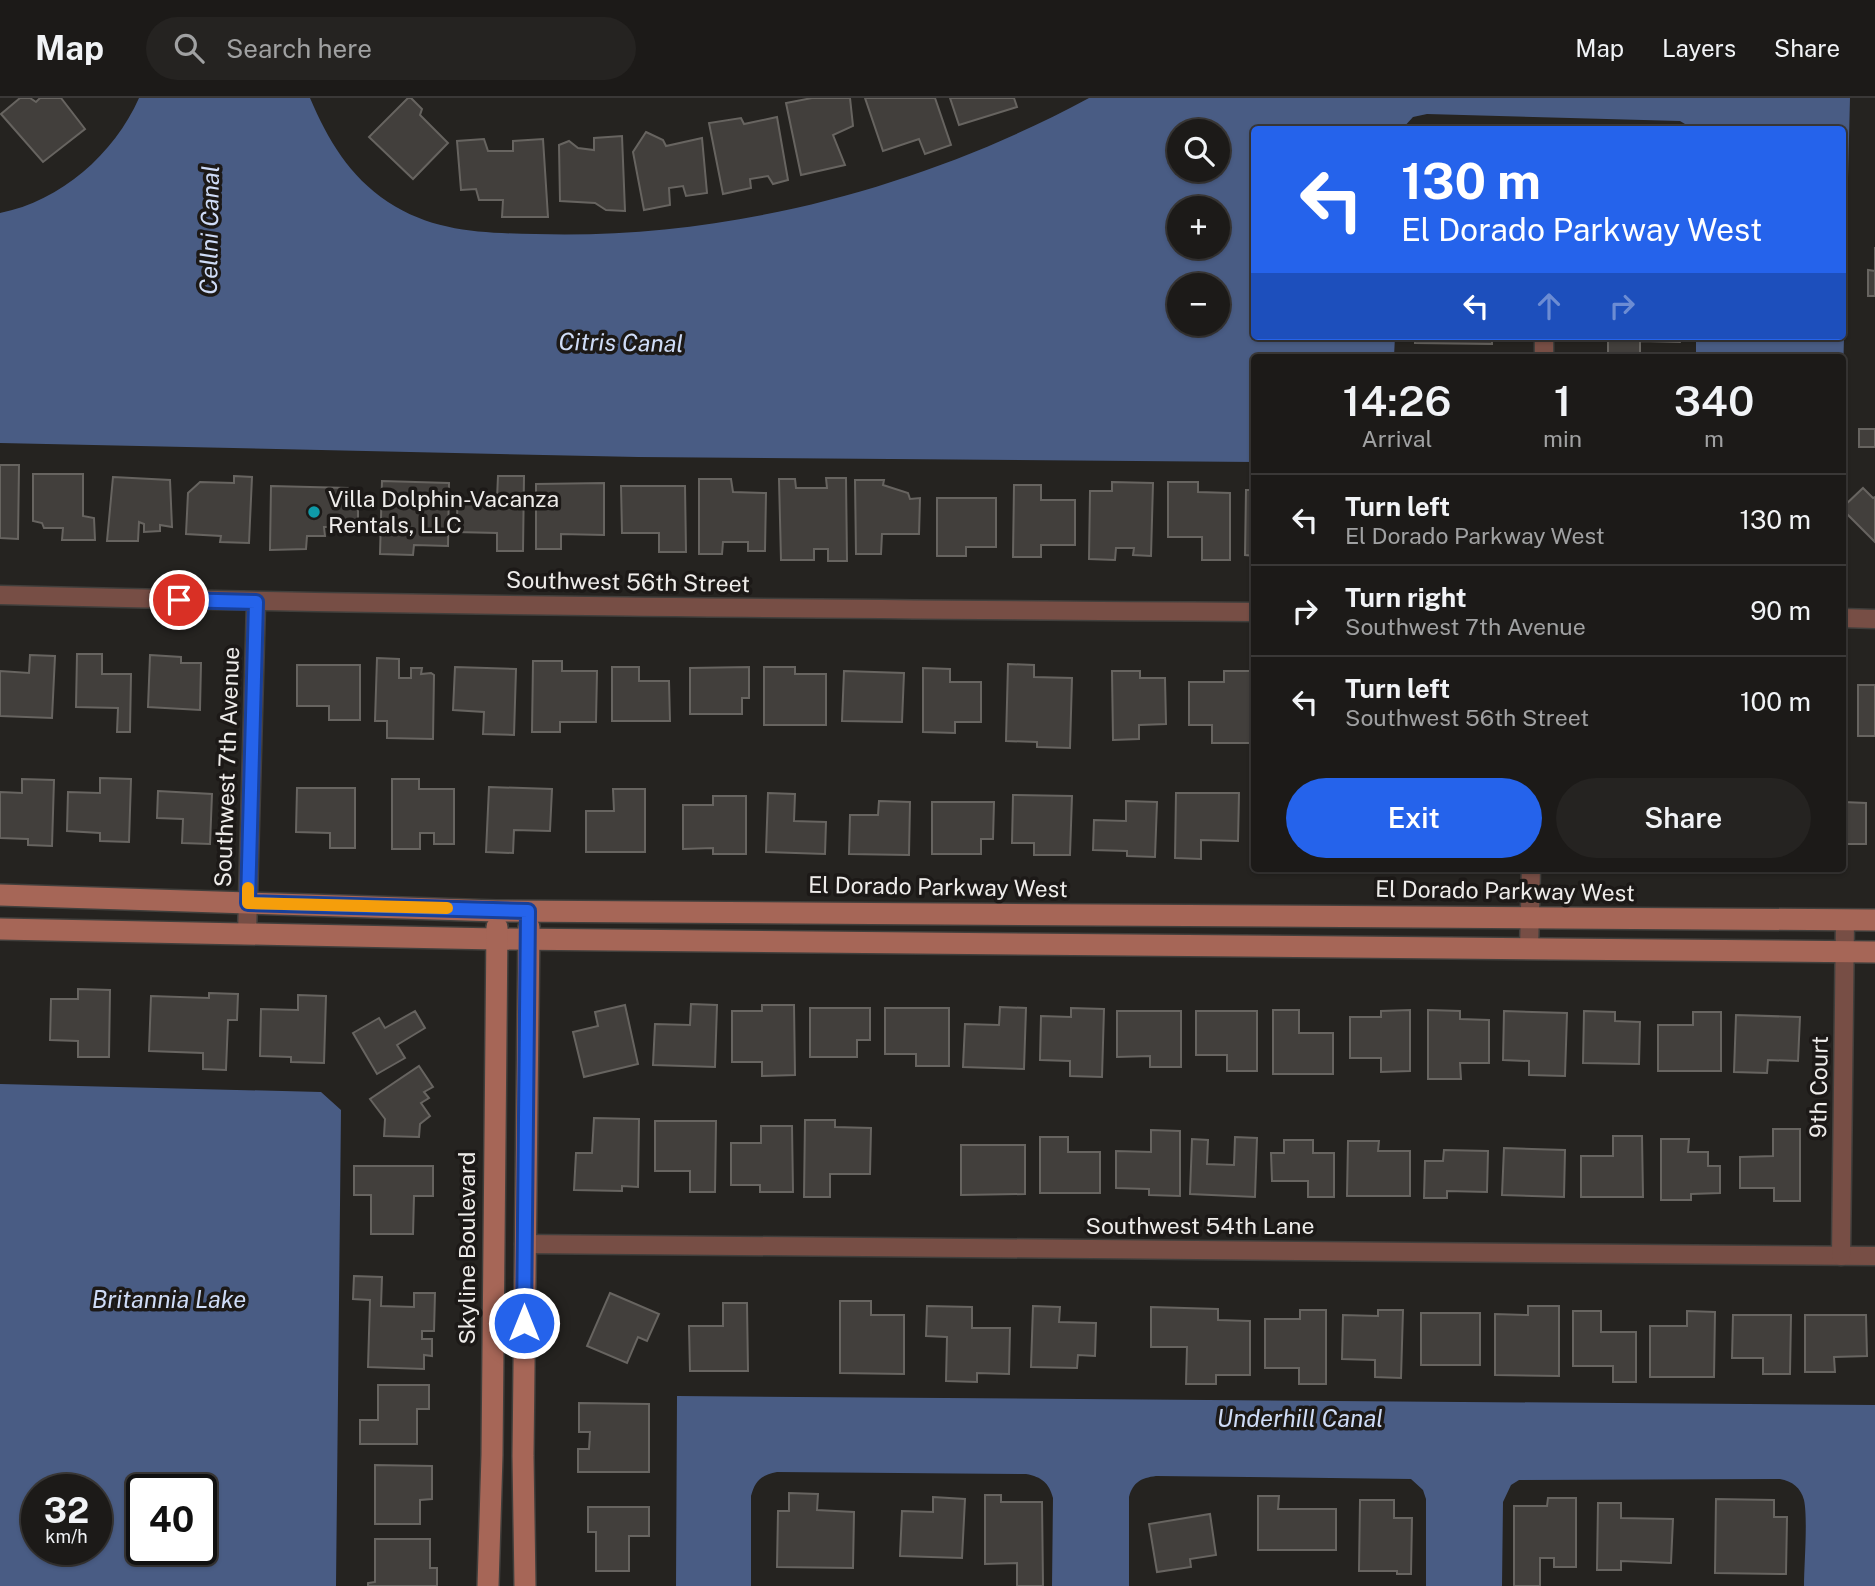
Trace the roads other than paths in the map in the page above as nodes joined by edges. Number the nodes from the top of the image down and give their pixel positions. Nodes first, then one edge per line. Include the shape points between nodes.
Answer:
1 (0, 595) edge
2 (256, 602) junction
3 (1251, 612) edge
4 (1846, 618) edge
5 (1875, 619) edge
6 (1531, 872) edge
7 (0, 895) edge
8 (248, 903) junction
9 (498, 911) junction
10 (528, 911) junction
11 (1530, 919) junction
12 (1845, 920) junction
13 (1875, 920) edge
14 (0, 929) edge
15 (247, 935) junction
16 (496, 939) junction
17 (529, 940) junction
18 (1529, 949) junction
19 (1845, 951) junction
20 (1875, 952) edge
21 (494, 1243) junction
22 (524, 1244) junction
23 (1841, 1256) junction
24 (1875, 1256) edge
25 (488, 1586) edge
26 (525, 1586) edge

1 - 2 street, Southwest 56th Street
2 - 3 street, Southwest 56th Street
2 - 8 street, Southwest 7th Avenue
4 - 5 street
6 - 11 street
7 - 8 street, El Dorado Parkway West
8 - 9 street, El Dorado Parkway West
8 - 15 street, Southwest 7th Avenue
9 - 10 street, El Dorado Parkway West
9 - 16 street, Skyline Boulevard
10 - 11 street, El Dorado Parkway West
10 - 17 street
11 - 12 street, El Dorado Parkway West
11 - 18 street
12 - 13 street, El Dorado Parkway West
12 - 19 street, 9th Court
14 - 15 street
15 - 16 street
16 - 17 street
16 - 21 street, Skyline Boulevard
17 - 18 street
17 - 22 street
18 - 19 street
19 - 20 street
19 - 23 street, 9th Court
21 - 22 street
21 - 25 street, Skyline Boulevard
22 - 23 street, Southwest 54th Lane
22 - 26 street
23 - 24 street, Southwest 54th Lane

